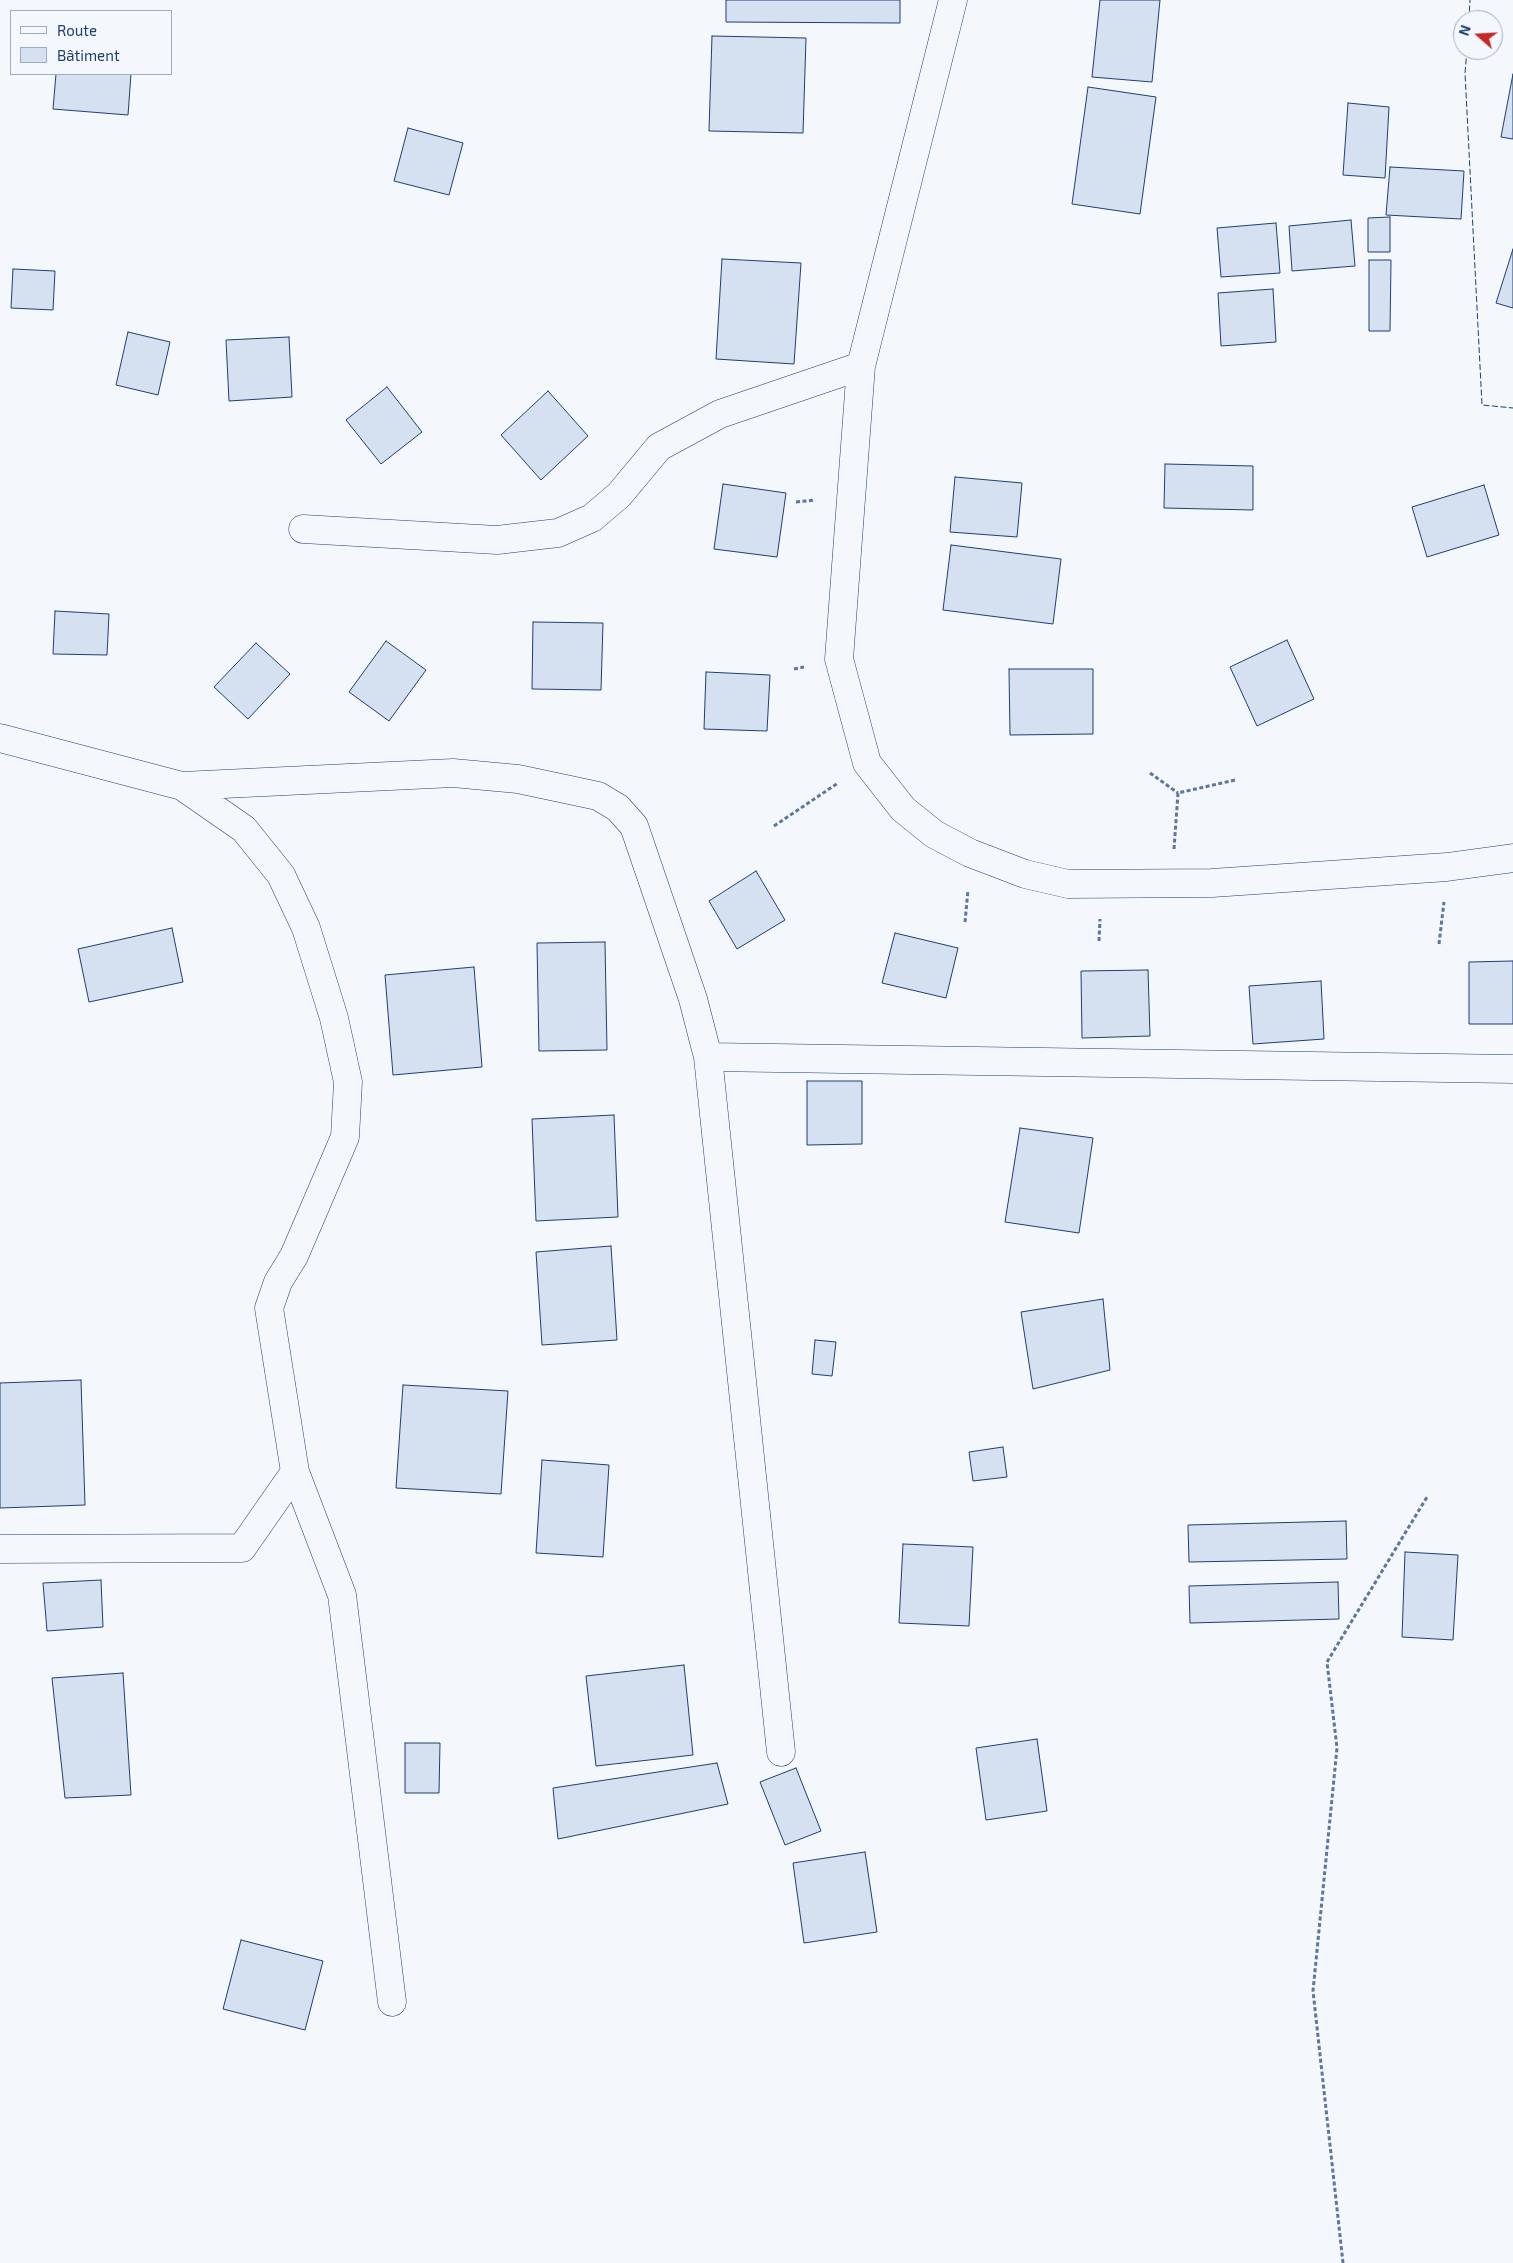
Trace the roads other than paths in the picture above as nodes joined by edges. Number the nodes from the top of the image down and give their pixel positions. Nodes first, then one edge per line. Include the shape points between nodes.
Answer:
1 (953, 0) edge
2 (861, 366) junction
3 (303, 529) dead end
4 (0, 738) edge
5 (182, 786) junction
6 (1513, 858) edge
7 (708, 1058) junction
8 (1513, 1069) edge
9 (295, 1472) junction
10 (0, 1550) edge
11 (781, 1752) dead end
12 (392, 2002) dead end

1 - 2 street
2 - 3 street via 720,414 659,447 619,495 592,518 558,534 496,540
2 - 6 street via 839,659 867,763 903,809 934,834 970,853 1025,874 1068,884 1172,885 1447,867
4 - 5 street
5 - 7 street via 453,773 518,779 598,796 618,808 634,826 693,998
5 - 9 street via 244,828 281,875 306,928 334,1018 348,1082 346,1137 269,1308
7 - 8 street
7 - 11 street
9 - 10 street via 242,1548
9 - 12 street via 342,1595

